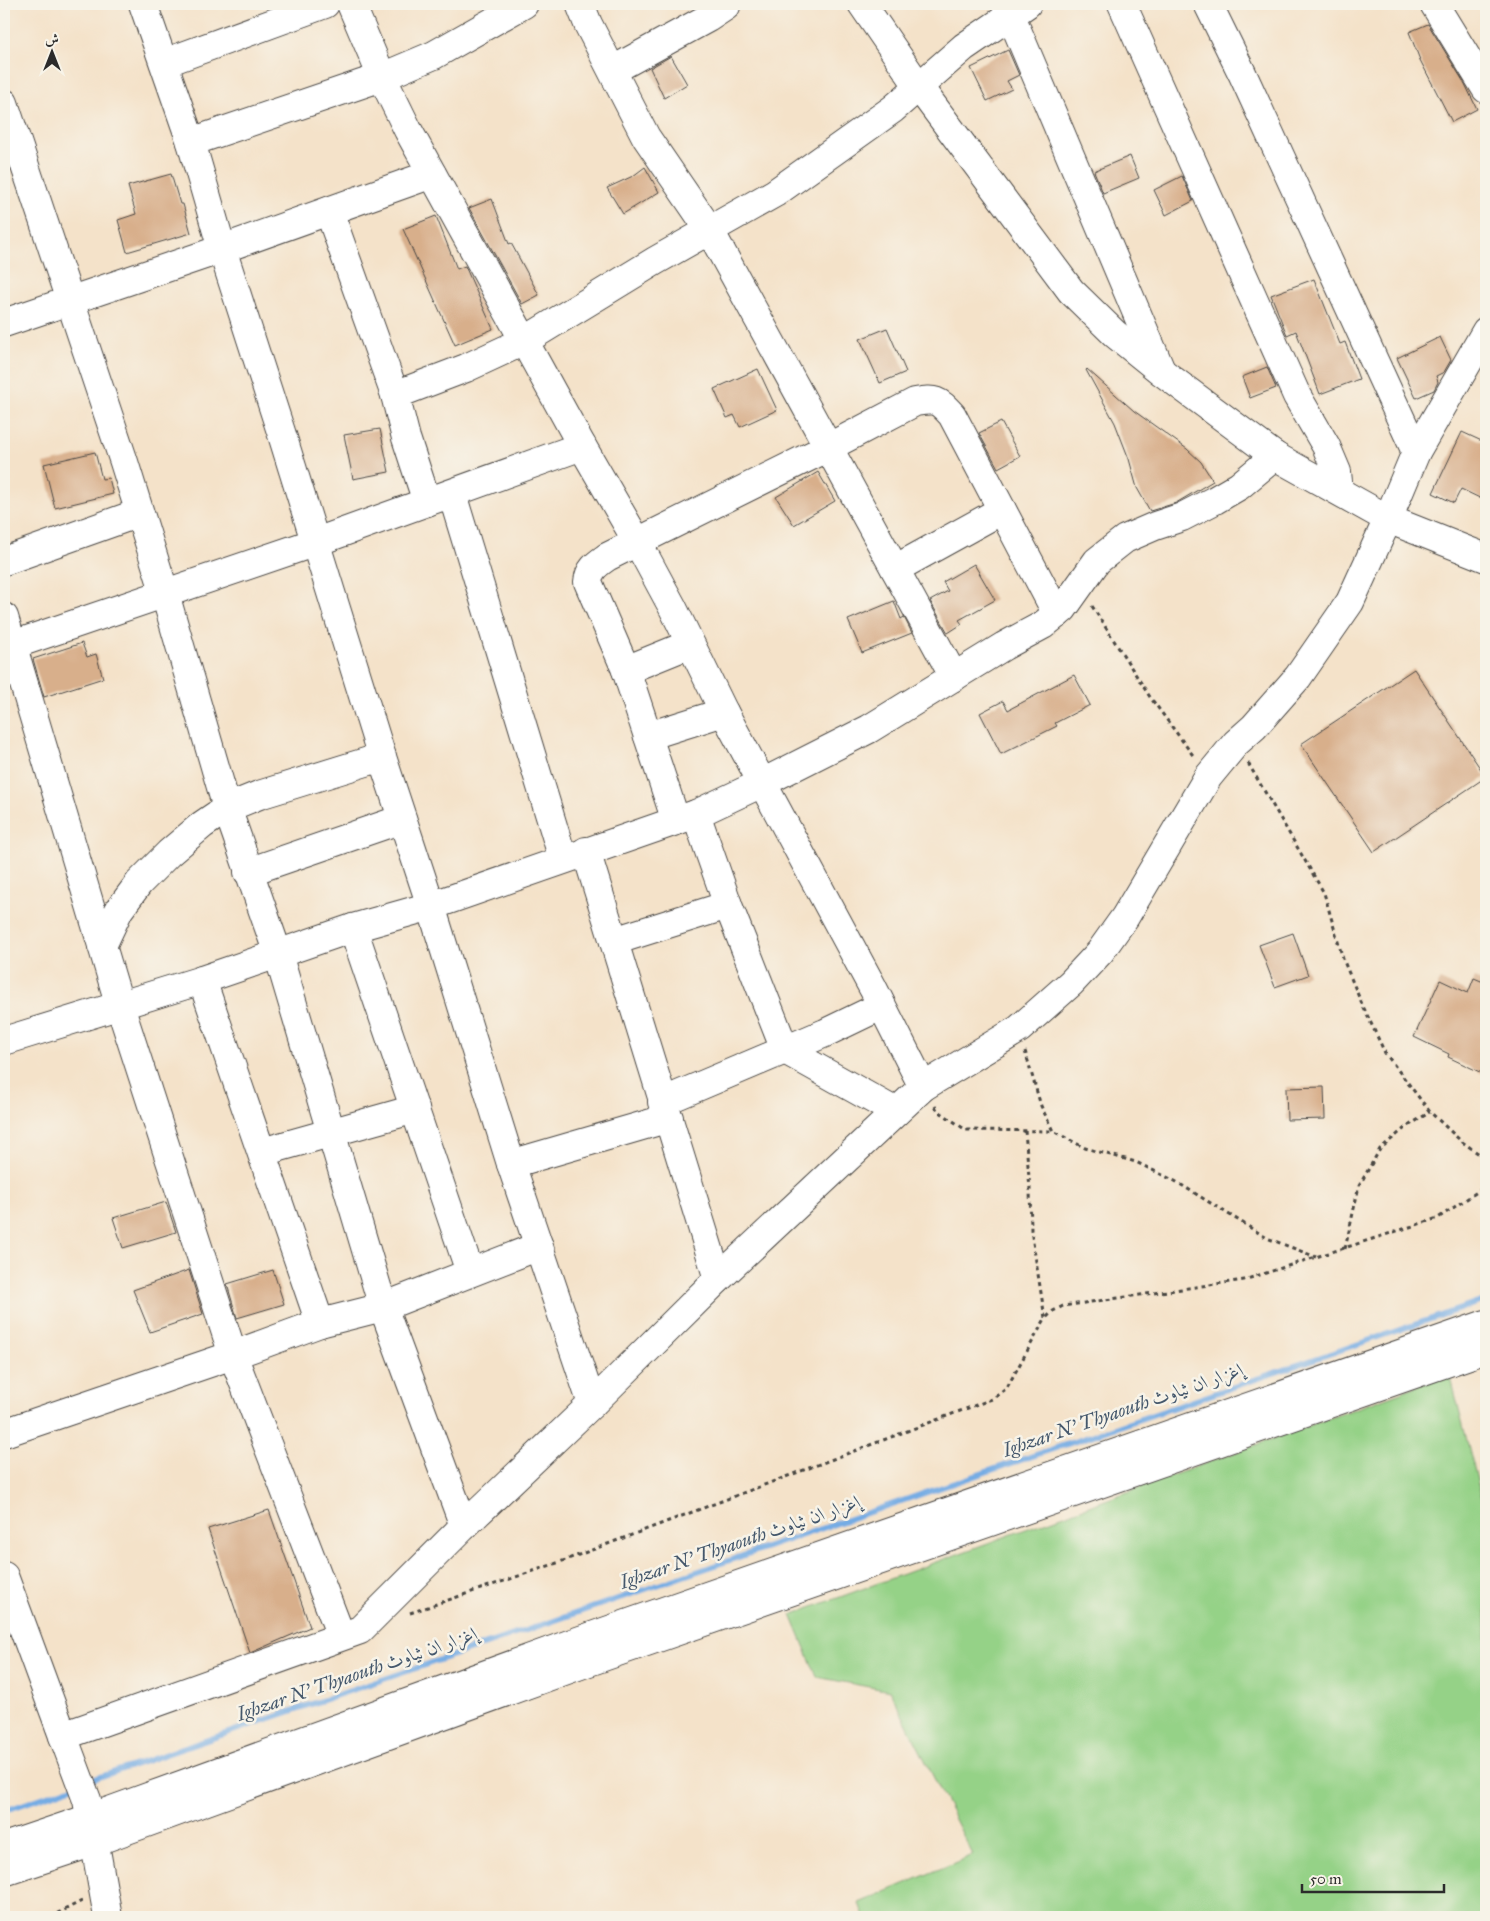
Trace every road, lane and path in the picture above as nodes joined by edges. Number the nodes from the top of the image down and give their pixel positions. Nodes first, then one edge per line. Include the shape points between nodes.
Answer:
1 (143, 4) edge
2 (325, 4) edge
3 (351, 4) edge
4 (522, 4) edge
5 (580, 4) edge
6 (726, 4) edge
7 (862, 4) edge
8 (1122, 4) edge
9 (1208, 4) edge
10 (1434, 4) edge
11 (1014, 7) edge
12 (164, 63) junction
13 (614, 70) junction
14 (382, 77) junction
15 (918, 87) junction
16 (1486, 89) edge
17 (4, 103) edge
18 (191, 142) junction
19 (432, 174) junction
20 (329, 212) junction
21 (709, 229) junction
22 (222, 249) junction
23 (70, 301) junction
24 (4, 324) edge
25 (1486, 331) edge
26 (524, 340) junction
27 (1162, 372) junction
28 (395, 395) junction
29 (582, 446) junction
30 (829, 448) junction
31 (1416, 452) junction
32 (1275, 456) junction
33 (1339, 491) junction
34 (439, 498) junction
35 (1002, 510) junction
36 (139, 513) junction
37 (1388, 519) junction
38 (316, 542) junction
39 (638, 543) junction
40 (1486, 558) edge
41 (4, 561) edge
42 (895, 569) junction
43 (1079, 586) junction
44 (165, 594) junction
45 (1057, 614) junction
46 (4, 618) edge
47 (690, 644) junction
48 (8, 646) edge
49 (626, 670) junction
50 (954, 677) junction
51 (724, 712) junction
52 (648, 736) junction
53 (1236, 743) junction
54 (382, 757) junction
55 (1208, 777) junction
56 (762, 783) junction
57 (227, 808) junction
58 (686, 817) junction
59 (402, 819) junction
60 (575, 855) junction
61 (248, 872) junction
62 (728, 905) junction
63 (432, 906) junction
64 (353, 928) junction
65 (614, 941) junction
66 (102, 946) junction
67 (278, 954) junction
68 (202, 980) junction
69 (120, 1006) junction
70 (881, 1006) junction
71 (1019, 1029) junction
72 (4, 1041) edge
73 (785, 1050) junction
74 (923, 1087) junction
75 (415, 1109) junction
76 (666, 1110) junction
77 (896, 1112) junction
78 (1430, 1112) junction
79 (1025, 1131) junction
80 (1053, 1131) junction
81 (331, 1132) junction
82 (262, 1152) junction
83 (1486, 1159) edge
84 (511, 1164) junction
85 (1486, 1186) edge
86 (539, 1246) junction
87 (1344, 1250) junction
88 (1317, 1258) junction
89 (470, 1272) junction
90 (718, 1279) junction
91 (382, 1307) junction
92 (1045, 1319) junction
93 (320, 1322) junction
94 (1486, 1324) edge
95 (1486, 1349) edge
96 (233, 1355) junction
97 (592, 1404) junction
98 (4, 1433) edge
99 (464, 1526) junction
100 (4, 1576) edge
101 (406, 1614) dead end
102 (341, 1636) junction
103 (63, 1736) junction
104 (90, 1820) junction
105 (4, 1847) edge
106 (4, 1872) edge
107 (102, 1890) junction
108 (50, 1917) edge
109 (108, 1917) edge

1 - 12 street
2 - 12 street
3 - 14 street
4 - 14 street via 434,55
5 - 13 street
6 - 13 street via 708,18
7 - 15 street
8 - 33 street via 1297,396 1326,446 1337,472
9 - 31 street
10 - 16 street
11 - 15 street via 992,29 964,47
11 - 27 street
12 - 18 street
13 - 21 street via 646,137
14 - 18 street
14 - 19 street
15 - 21 street via 878,121 775,193
15 - 27 street via 1070,291 1115,334
17 - 23 street
18 - 22 street
19 - 20 street
19 - 26 street
20 - 22 street
20 - 28 street
21 - 26 street
21 - 30 street
22 - 23 street
22 - 38 street
23 - 24 street
23 - 36 street
25 - 31 street
26 - 28 street via 466,368
26 - 29 street
27 - 32 street
28 - 34 street
29 - 34 street
29 - 39 street
30 - 35 street via 915,402 939,402 952,415
30 - 39 street
30 - 42 street
31 - 37 street
32 - 33 street
32 - 43 street via 1239,486 1215,500 1125,539 1097,561
33 - 37 street
34 - 38 street
34 - 60 street
35 - 42 street
35 - 45 street
36 - 41 street
36 - 44 street
37 - 40 street
37 - 53 street via 1350,602 1325,640 1298,678
38 - 44 street
38 - 54 street
39 - 47 street
39 - 49 street via 608,557 593,567 588,575 588,582
42 - 50 street
43 - 45 street
43 - 55 path via 1150,697
44 - 48 street
44 - 57 street
45 - 50 street
46 - 48 street
47 - 49 street
47 - 51 street
48 - 66 street
49 - 52 street
50 - 56 street via 868,729
51 - 52 street
51 - 56 street
52 - 58 street
53 - 55 street
53 - 78 path via 1324,893 1343,959 1386,1053
54 - 57 street
54 - 59 street
55 - 71 street via 1125,917 1100,952
56 - 58 street
56 - 70 street
57 - 61 street
57 - 66 street via 169,853 139,883 119,910
58 - 60 street
58 - 62 street
59 - 61 street
59 - 63 street
60 - 63 street
60 - 65 street
61 - 67 street
62 - 65 street
62 - 73 street
63 - 64 street
63 - 84 street
64 - 67 street
64 - 75 street
65 - 76 street
66 - 69 street
67 - 68 street
67 - 81 street
68 - 69 street
68 - 82 street
69 - 72 street
69 - 96 street
70 - 73 street
70 - 74 street
71 - 74 street
71 - 80 path via 1041,1106
73 - 76 street
73 - 77 street
74 - 77 street
74 - 79 path via 937,1110 966,1130
75 - 81 street
75 - 89 street
76 - 84 street
76 - 90 street
77 - 90 street
78 - 83 path
78 - 87 path via 1404,1128 1380,1149 1359,1186
79 - 80 path
79 - 92 path via 1031,1230
80 - 88 path via 1085,1148 1136,1162 1175,1181 1267,1238
81 - 82 street
81 - 91 street
82 - 93 street
84 - 86 street
85 - 87 path via 1438,1218
86 - 89 street
86 - 97 street
87 - 88 path
88 - 92 path via 1244,1280 1063,1306
89 - 91 street
90 - 97 street
91 - 93 street
91 - 99 street
92 - 101 path via 1006,1389 992,1399 560,1562
93 - 96 street
94 - 104 street via 572,1643
95 - 104 street via 586,1663
96 - 98 street
96 - 102 street
97 - 99 street
99 - 102 street via 360,1630
100 - 103 street
102 - 103 street
103 - 104 street via 78,1774
104 - 105 street
104 - 106 street
104 - 107 street
107 - 108 path
107 - 109 street

